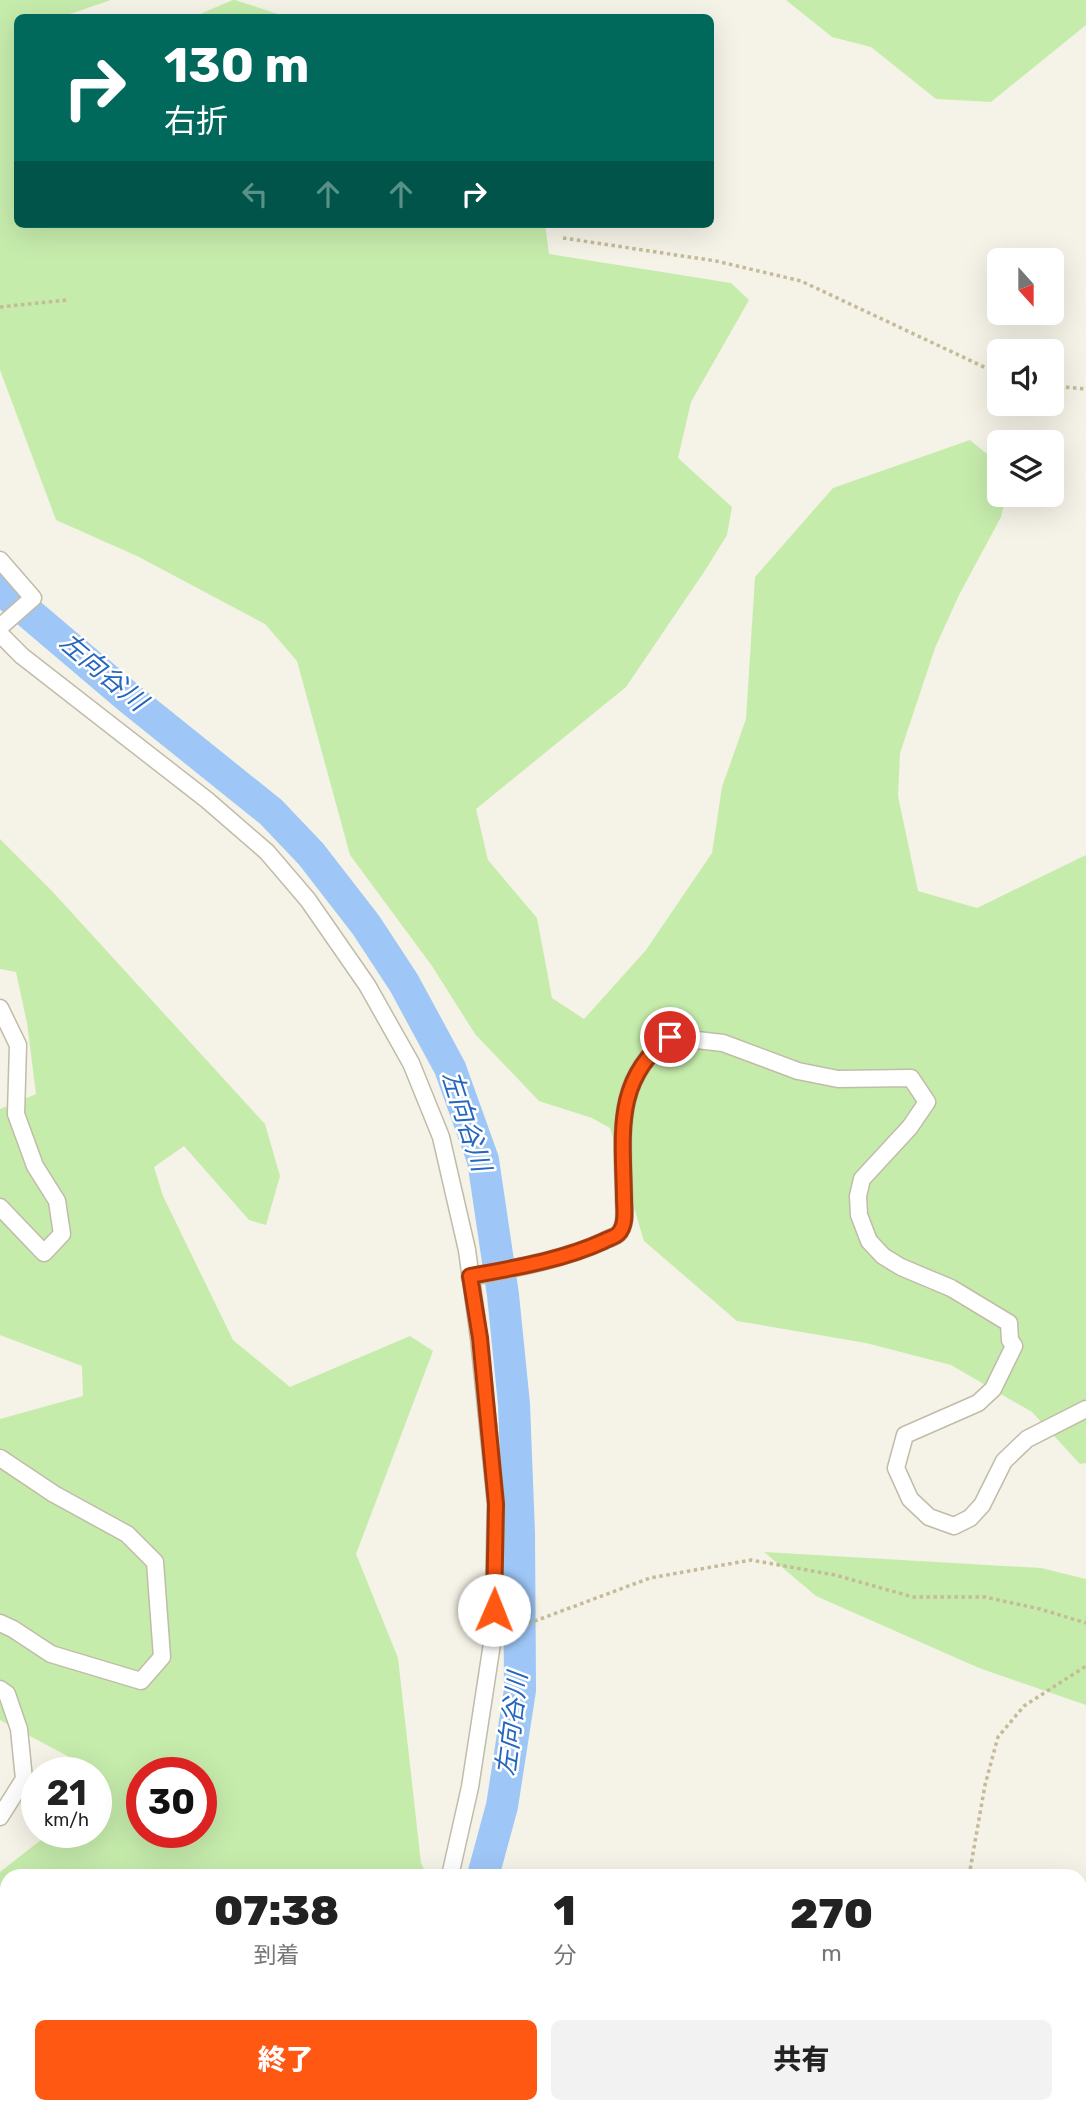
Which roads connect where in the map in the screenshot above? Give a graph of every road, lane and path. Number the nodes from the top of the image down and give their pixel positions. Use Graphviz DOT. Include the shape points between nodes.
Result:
graph roads {
  1 [pos="563,238"];
  2 [pos="66,300"];
  3 [pos="0,307"];
  4 [pos="987,368"];
  5 [pos="1064,387"];
  6 [pos="1086,390"];
  7 [pos="0,560"];
  8 [pos="0,627"];
  9 [pos="0,634"];
  10 [pos="0,1008"];
  11 [pos="0,1207"];
  12 [pos="470,1276"];
  13 [pos="1086,1409"];
  14 [pos="0,1458"];
  15 [pos="0,1623"];
  16 [pos="1086,1623"];
  17 [pos="493,1636"];
  18 [pos="1086,1665"];
  19 [pos="0,1689"];
  20 [pos="0,1817"];
  21 [pos="452,1869"];
  22 [pos="970,1869"];
  1 -- 4 [label="path" via="716,261 801,281"];
  2 -- 3 [label="path"];
  5 -- 6 [label="path"];
  7 -- 8 [label="street" via="33,598"];
  9 -- 12 [label="street" via="207,800 267,852 308,900 367,985 411,1063 441,1137"];
  10 -- 11 [label="street" via="18,1045 16,1114 35,1166 57,1201 62,1234 44,1253"];
  12 -- 13 [label="street" via="581,1252 618,1234 625,1219 626,1100 635,1075 655,1048 670,1037 723,1043 798,1071 838,1079 911,1078 927,1102 862,1179 859,1215 869,1241 883,1256 951,1288 1009,1323 1014,1346 993,1389 978,1403 905,1435 896,1468 910,1499 929,1517 954,1526 970,1518 982,1505 1004,1461 1027,1439"];
  12 -- 17 [label="street" via="496,1504"];
  14 -- 15 [label="street" via="127,1534 155,1562 162,1657 141,1681 51,1654"];
  16 -- 17 [label="path" via="985,1597 913,1597 835,1575 751,1560 650,1578"];
  17 -- 21 [label="street" via="470,1787"];
  18 -- 22 [label="path" via="1024,1706 998,1737"];
  19 -- 20 [label="street" via="7,1694 19,1729 24,1779"];
}
